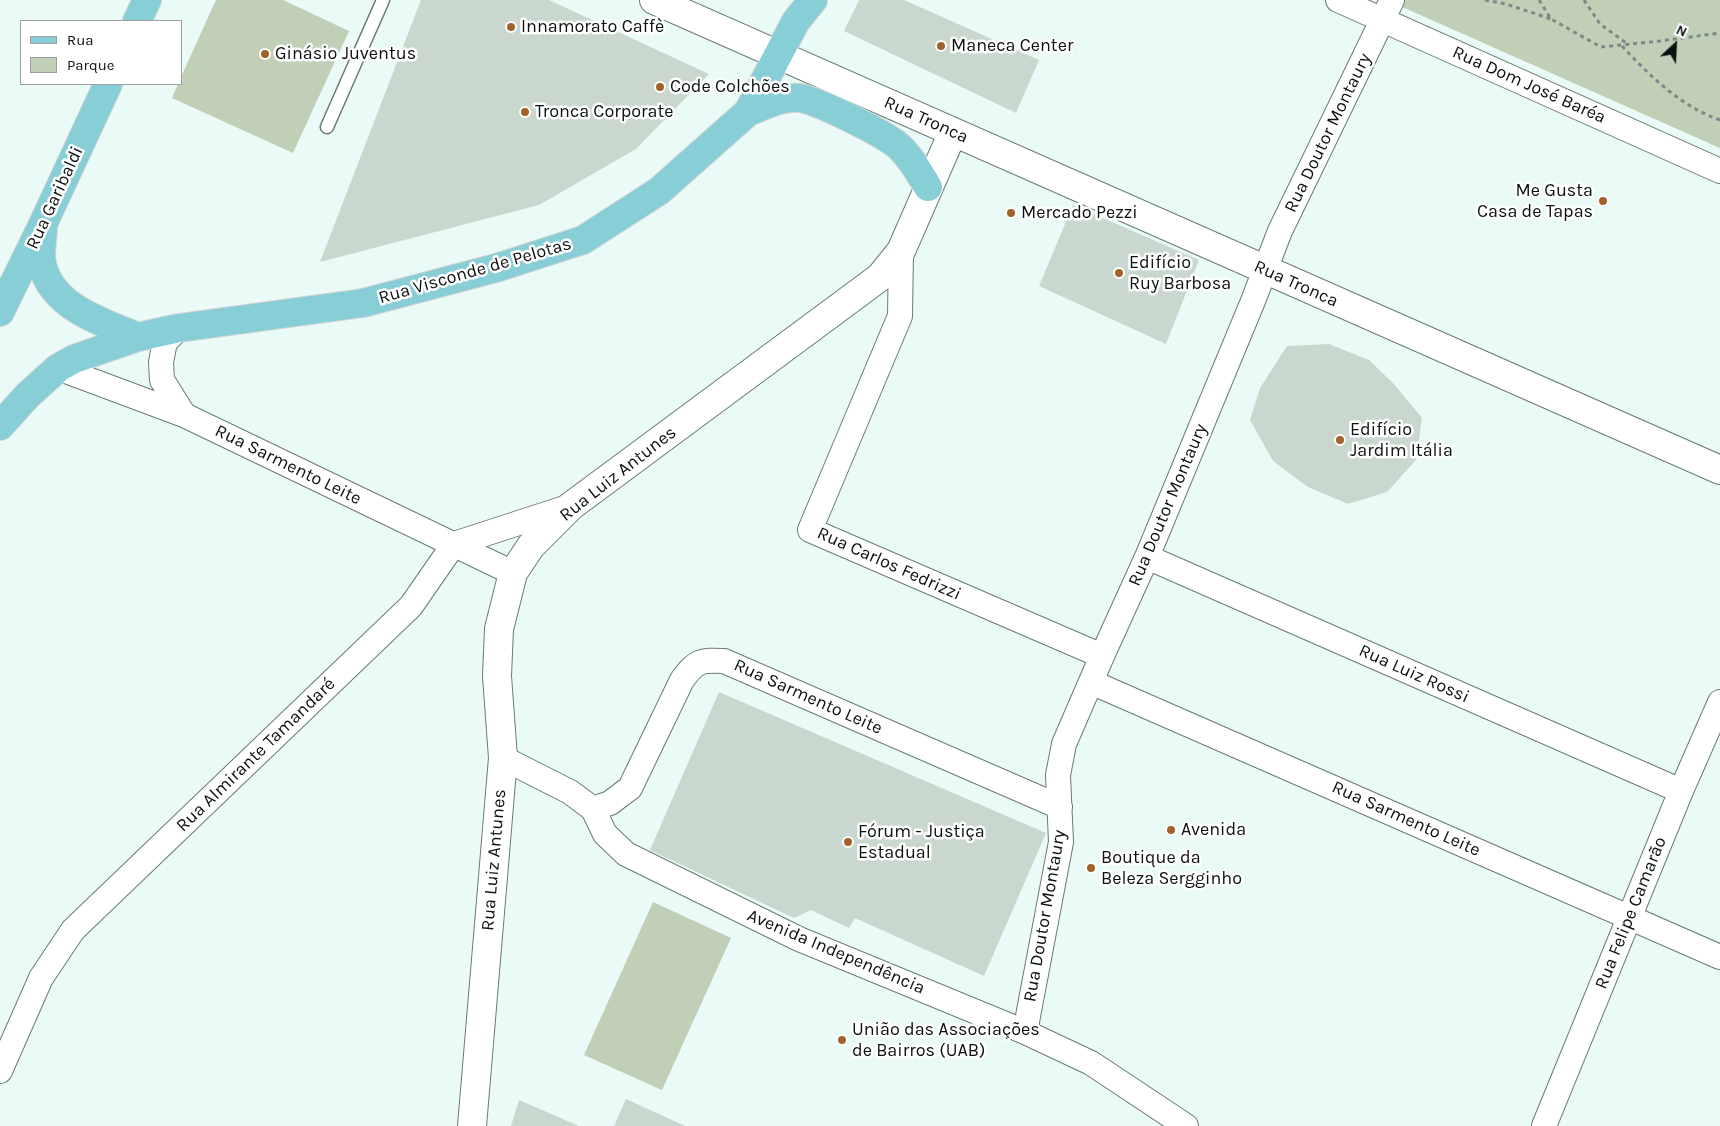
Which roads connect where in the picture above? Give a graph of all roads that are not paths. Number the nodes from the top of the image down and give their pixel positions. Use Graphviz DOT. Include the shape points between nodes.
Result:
graph roads {
  1 [pos="147,0"];
  2 [pos="383,0"];
  3 [pos="654,0"];
  4 [pos="813,0"];
  5 [pos="1338,0"];
  6 [pos="1388,10"];
  7 [pos="137,20"];
  8 [pos="777,55"];
  9 [pos="108,85"];
  10 [pos="748,112"];
  11 [pos="328,128"];
  12 [pos="953,132"];
  13 [pos="1720,171"];
  14 [pos="928,187"];
  15 [pos="44,224"];
  16 [pos="901,251"];
  17 [pos="1265,271"];
  18 [pos="0,312"];
  19 [pos="179,328"];
  20 [pos="138,337"];
  21 [pos="58,368"];
  22 [pos="184,415"];
  23 [pos="0,426"];
  24 [pos="1720,470"];
  25 [pos="571,506"];
  26 [pos="454,544"];
  27 [pos="1148,557"];
  28 [pos="513,573"];
  29 [pos="1102,656"];
  30 [pos="1091,682"];
  31 [pos="1720,702"];
  32 [pos="502,758"];
  33 [pos="1681,791"];
  34 [pos="1060,807"];
  35 [pos="594,809"];
  36 [pos="1630,917"];
  37 [pos="1720,957"];
  38 [pos="1025,1032"];
  39 [pos="0,1071"];
  40 [pos="472,1126"];
  41 [pos="1186,1126"];
  42 [pos="1544,1126"];
  1 -- 7 [label="main road"];
  2 -- 11 [label="lane"];
  3 -- 8 [label="street, Rua Tronca"];
  4 -- 8 [label="main road, Rua Visconde de Pelotas"];
  5 -- 6 [label="street, Rua Dom José Baréa"];
  6 -- 13 [label="street, Rua Dom José Baréa"];
  6 -- 17 [label="street, Rua Doutor Montaury" via="1280,231"];
  8 -- 10 [label="main road, Rua Visconde de Pelotas"];
  8 -- 12 [label="street, Rua Tronca"];
  9 -- 15 [label="main road, Rua Garibaldi"];
  10 -- 14 [label="main road" via="779,100 799,98 814,102 896,145 911,160"];
  10 -- 19 [label="main road, Rua Visconde de Pelotas" via="659,191 583,240 496,268 363,304"];
  12 -- 14 [label="street, Rua Luiz Antunes"];
  12 -- 17 [label="street, Rua Tronca"];
  14 -- 16 [label="street, Rua Luiz Antunes"];
  15 -- 18 [label="main road, Rua Garibaldi"];
  15 -- 20 [label="main road" via="41,257 54,290 84,313"];
  16 -- 25 [label="street, Rua Luiz Antunes" via="866,289"];
  16 -- 29 [label="street, Rua Carlos Fedrizzi" via="900,316 810,530"];
  17 -- 24 [label="street, Rua Tronca"];
  17 -- 27 [label="street, Rua Doutor Montaury"];
  19 -- 20 [label="main road, Rua Visconde de Pelotas"];
  19 -- 22 [label="street" via="165,342 162,380"];
  20 -- 21 [label="main road, Rua Visconde de Pelotas" via="74,359"];
  21 -- 22 [label="street, Rua Sarmento Leite"];
  21 -- 23 [label="main road, Rua Visconde de Pelotas"];
  22 -- 26 [label="street, Rua Sarmento Leite"];
  25 -- 26 [label="street"];
  25 -- 28 [label="street, Rua Luiz Antunes" via="531,546"];
  26 -- 28 [label="street, Rua Sarmento Leite"];
  26 -- 39 [label="street, Rua Almirante Tamandaré" via="411,606 73,930 41,978"];
  27 -- 29 [label="street, Rua Doutor Montaury"];
  27 -- 33 [label="street, Rua Luiz Rossi"];
  28 -- 32 [label="street, Rua Luiz Antunes" via="499,629 496,676"];
  29 -- 30 [label="street, Rua Doutor Montaury"];
  30 -- 34 [label="street, Rua Doutor Montaury" via="1064,744 1058,775"];
  30 -- 36 [label="street, Rua Sarmento Leite"];
  31 -- 33 [label="street, Rua Felipe Camarão"];
  32 -- 35 [label="street" via="570,792"];
  32 -- 40 [label="street, Rua Luiz Antunes"];
  33 -- 36 [label="street, Rua Felipe Camarão"];
  34 -- 35 [label="street, Rua Sarmento Leite" via="724,661 706,660 694,665 682,680 630,788 610,804"];
  34 -- 38 [label="street, Rua Doutor Montaury" via="1061,842"];
  35 -- 38 [label="street, Avenida Independência" via="605,834 626,854 799,940"];
  36 -- 37 [label="street, Rua Sarmento Leite"];
  36 -- 42 [label="street, Rua Felipe Camarão"];
  38 -- 41 [label="street, Avenida Independência" via="1091,1063"];
}
